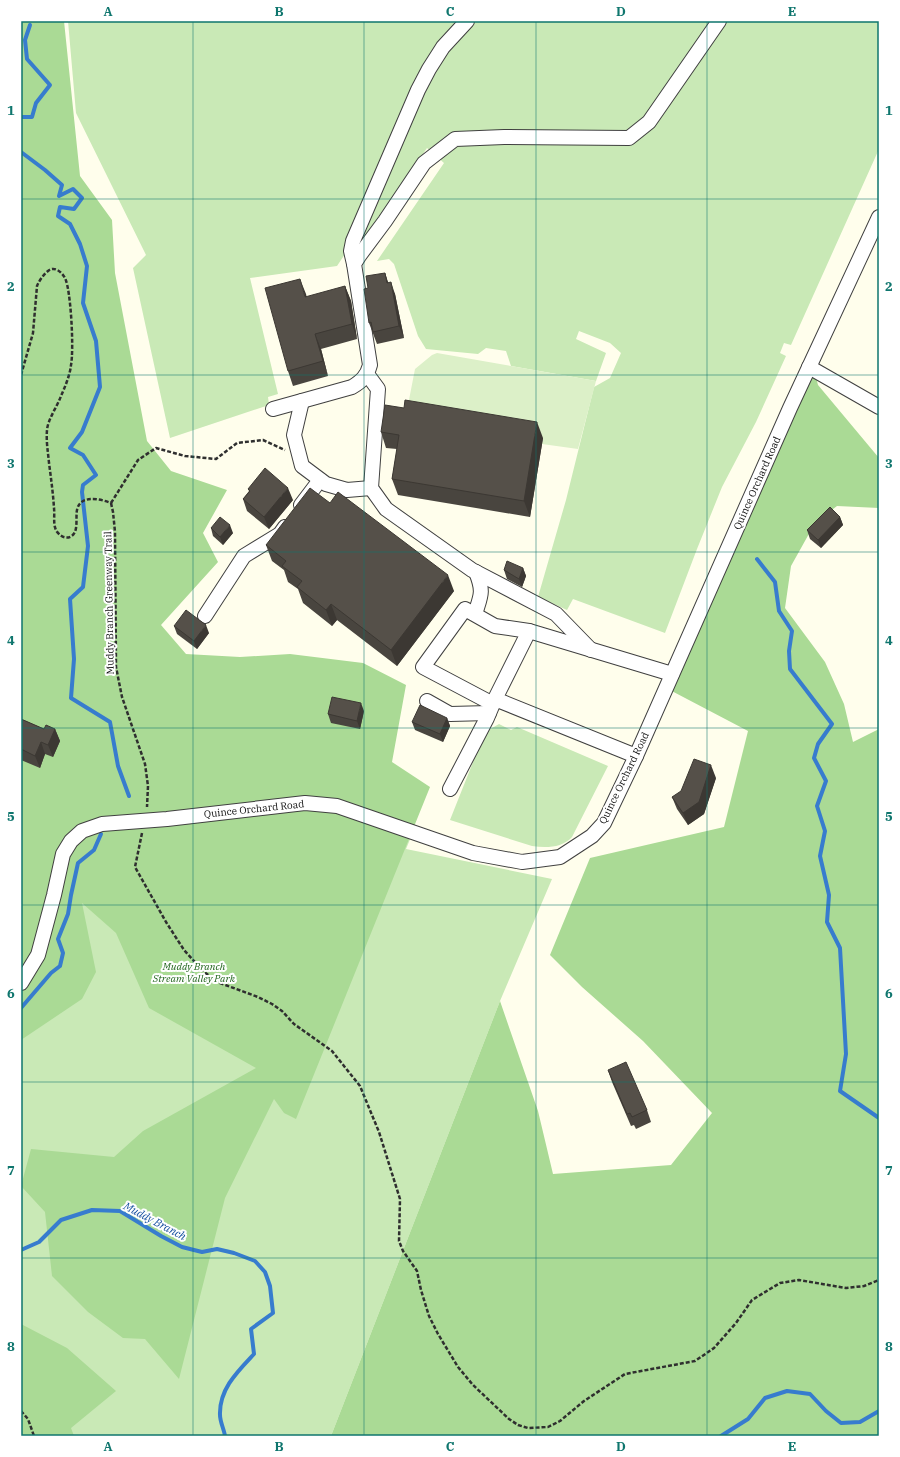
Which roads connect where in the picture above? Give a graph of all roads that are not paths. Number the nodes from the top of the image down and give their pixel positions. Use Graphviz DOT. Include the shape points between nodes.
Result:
graph roads {
  1 [pos="467,21"];
  2 [pos="719,21"];
  3 [pos="879,217"];
  4 [pos="354,264"];
  5 [pos="809,367"];
  6 [pos="367,374"];
  7 [pos="302,401"];
  8 [pos="879,407"];
  9 [pos="273,409"];
  10 [pos="320,480"];
  11 [pos="371,488"];
  12 [pos="476,572"];
  13 [pos="475,614"];
  14 [pos="205,616"];
  15 [pos="529,631"];
  16 [pos="591,650"];
  17 [pos="672,674"];
  18 [pos="427,701"];
  19 [pos="493,706"];
  20 [pos="636,756"];
  21 [pos="450,789"];
  22 [pos="21,983"];
  1 -- 4 [label="street" via="443,48 418,90 353,241 351,251"];
  2 -- 4 [label="street" via="650,122 629,138 455,139 424,163"];
  3 -- 5 [label="street, Quince Orchard Road"];
  4 -- 6 [label="street" via="370,365"];
  5 -- 8 [label="street"];
  5 -- 17 [label="street, Quince Orchard Road"];
  6 -- 7 [label="street" via="361,382 352,387"];
  6 -- 11 [label="street" via="378,389"];
  7 -- 9 [label="street"];
  7 -- 10 [label="street" via="294,435 302,466"];
  10 -- 11 [label="street" via="347,490"];
  10 -- 14 [label="street" via="280,534 244,556"];
  11 -- 12 [label="street" via="386,508"];
  12 -- 13 [label="street" via="482,586"];
  12 -- 16 [label="street" via="556,614"];
  13 -- 15 [label="street" via="495,626"];
  13 -- 19 [label="street" via="465,609 423,667"];
  15 -- 16 [label="street"];
  15 -- 19 [label="street"];
  16 -- 17 [label="street"];
  17 -- 20 [label="street, Quince Orchard Road"];
  18 -- 19 [label="street" via="450,714"];
  19 -- 20 [label="street"];
  19 -- 21 [label="street"];
  20 -- 22 [label="street, Quince Orchard Road" via="604,823 592,836 560,857 522,862 473,853 337,806 306,803 102,824 82,831 71,840 63,854 38,955"];
}
